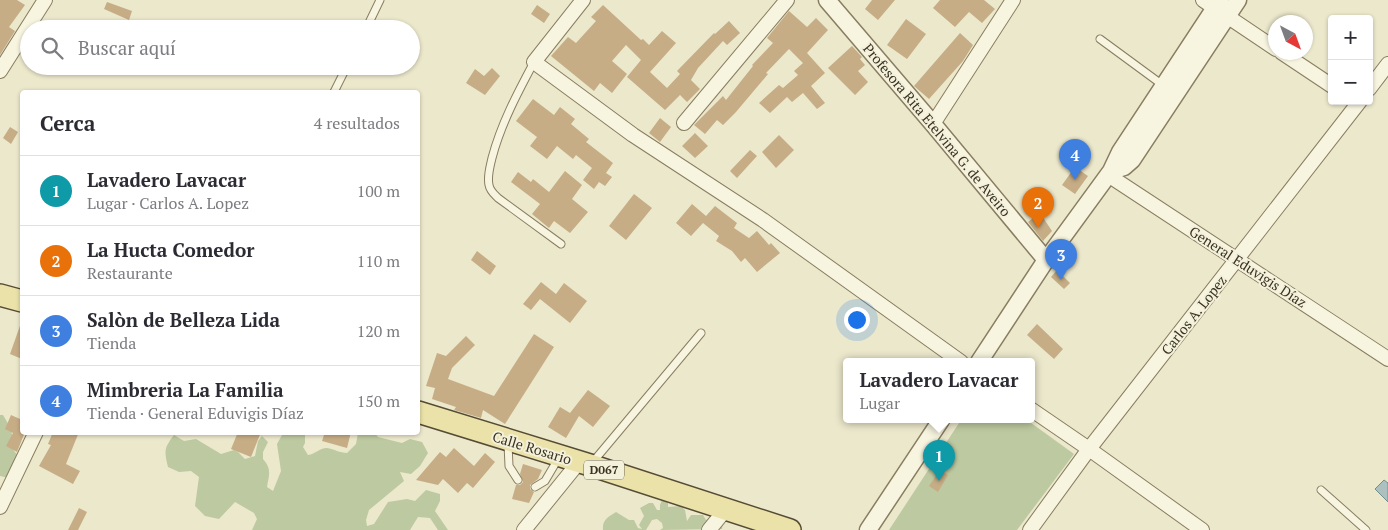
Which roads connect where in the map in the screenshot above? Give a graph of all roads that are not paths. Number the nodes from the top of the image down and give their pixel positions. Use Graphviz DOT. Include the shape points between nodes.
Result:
graph roads {
  1 [pos="45,0"];
  2 [pos="380,0"];
  3 [pos="583,0"];
  4 [pos="787,0"];
  5 [pos="827,0"];
  6 [pos="1013,0"];
  7 [pos="1238,0"];
  8 [pos="1216,6"];
  9 [pos="32,20"];
  10 [pos="370,20"];
  11 [pos="1100,38"];
  12 [pos="20,39"];
  13 [pos="1268,43"];
  14 [pos="1293,60"];
  15 [pos="534,62"];
  16 [pos="1388,64"];
  17 [pos="0,71"];
  18 [pos="342,75"];
  19 [pos="1328,83"];
  20 [pos="1373,84"];
  21 [pos="1164,86"];
  22 [pos="335,90"];
  23 [pos="1355,105"];
  24 [pos="684,123"];
  25 [pos="933,124"];
  26 [pos="1110,173"];
  27 [pos="561,244"];
  28 [pos="1046,260"];
  29 [pos="1237,260"];
  30 [pos="0,295"];
  31 [pos="20,300"];
  32 [pos="701,333"];
  33 [pos="955,358"];
  34 [pos="983,358"];
  35 [pos="1388,359"];
  36 [pos="1035,412"];
  37 [pos="420,413"];
  38 [pos="939,423"];
  39 [pos="35,435"];
  40 [pos="508,440"];
  41 [pos="1089,449"];
  42 [pos="576,461"];
  43 [pos="518,480"];
  44 [pos="535,487"];
  45 [pos="1321,490"];
  46 [pos="0,507"];
  47 [pos="726,509"];
  48 [pos="524,530"];
  49 [pos="709,530"];
  50 [pos="790,530"];
  51 [pos="868,530"];
  52 [pos="1030,530"];
  53 [pos="1202,530"];
  54 [pos="1366,530"];
  1 -- 9 [label="street"];
  2 -- 10 [label="lane"];
  3 -- 15 [label="street"];
  4 -- 24 [label="street"];
  5 -- 25 [label="street, Profesora Rita Etelvina G. de Aveiro"];
  6 -- 25 [label="street"];
  7 -- 8 [label="street"];
  8 -- 13 [label="street"];
  8 -- 21 [label="street"];
  8 -- 26 [label="street" via="1132,160"];
  11 -- 21 [label="lane"];
  12 -- 17 [label="street"];
  14 -- 19 [label="street"];
  15 -- 27 [label="lane" via="511,103 497,138 488,172 489,185 498,198"];
  15 -- 33 [label="street" via="626,130 763,220"];
  16 -- 20 [label="street"];
  18 -- 22 [label="lane"];
  21 -- 26 [label="street" via="1120,152"];
  23 -- 29 [label="street, Carlos A. Lopez"];
  25 -- 28 [label="street, Profesora Rita Etelvina G. de Aveiro"];
  26 -- 28 [label="street"];
  26 -- 29 [label="street, General Eduvigis Díaz"];
  28 -- 34 [label="street"];
  29 -- 35 [label="street, General Eduvigis Díaz"];
  29 -- 41 [label="street, Carlos A. Lopez"];
  30 -- 31 [label="main road"];
  32 -- 42 [label="lane"];
  36 -- 41 [label="street"];
  37 -- 40 [label="main road, Calle Rosario / D067"];
  38 -- 51 [label="street"];
  39 -- 46 [label="street"];
  40 -- 42 [label="main road, Calle Rosario / D067"];
  40 -- 43 [label="lane" via="509,466"];
  41 -- 52 [label="street, Carlos A. Lopez"];
  41 -- 53 [label="street"];
  42 -- 44 [label="lane"];
  42 -- 47 [label="main road, Calle Rosario / D067"];
  42 -- 48 [label="street"];
  45 -- 54 [label="lane"];
  47 -- 49 [label="street"];
  47 -- 50 [label="main road, Calle Rosario / D067"];
}
